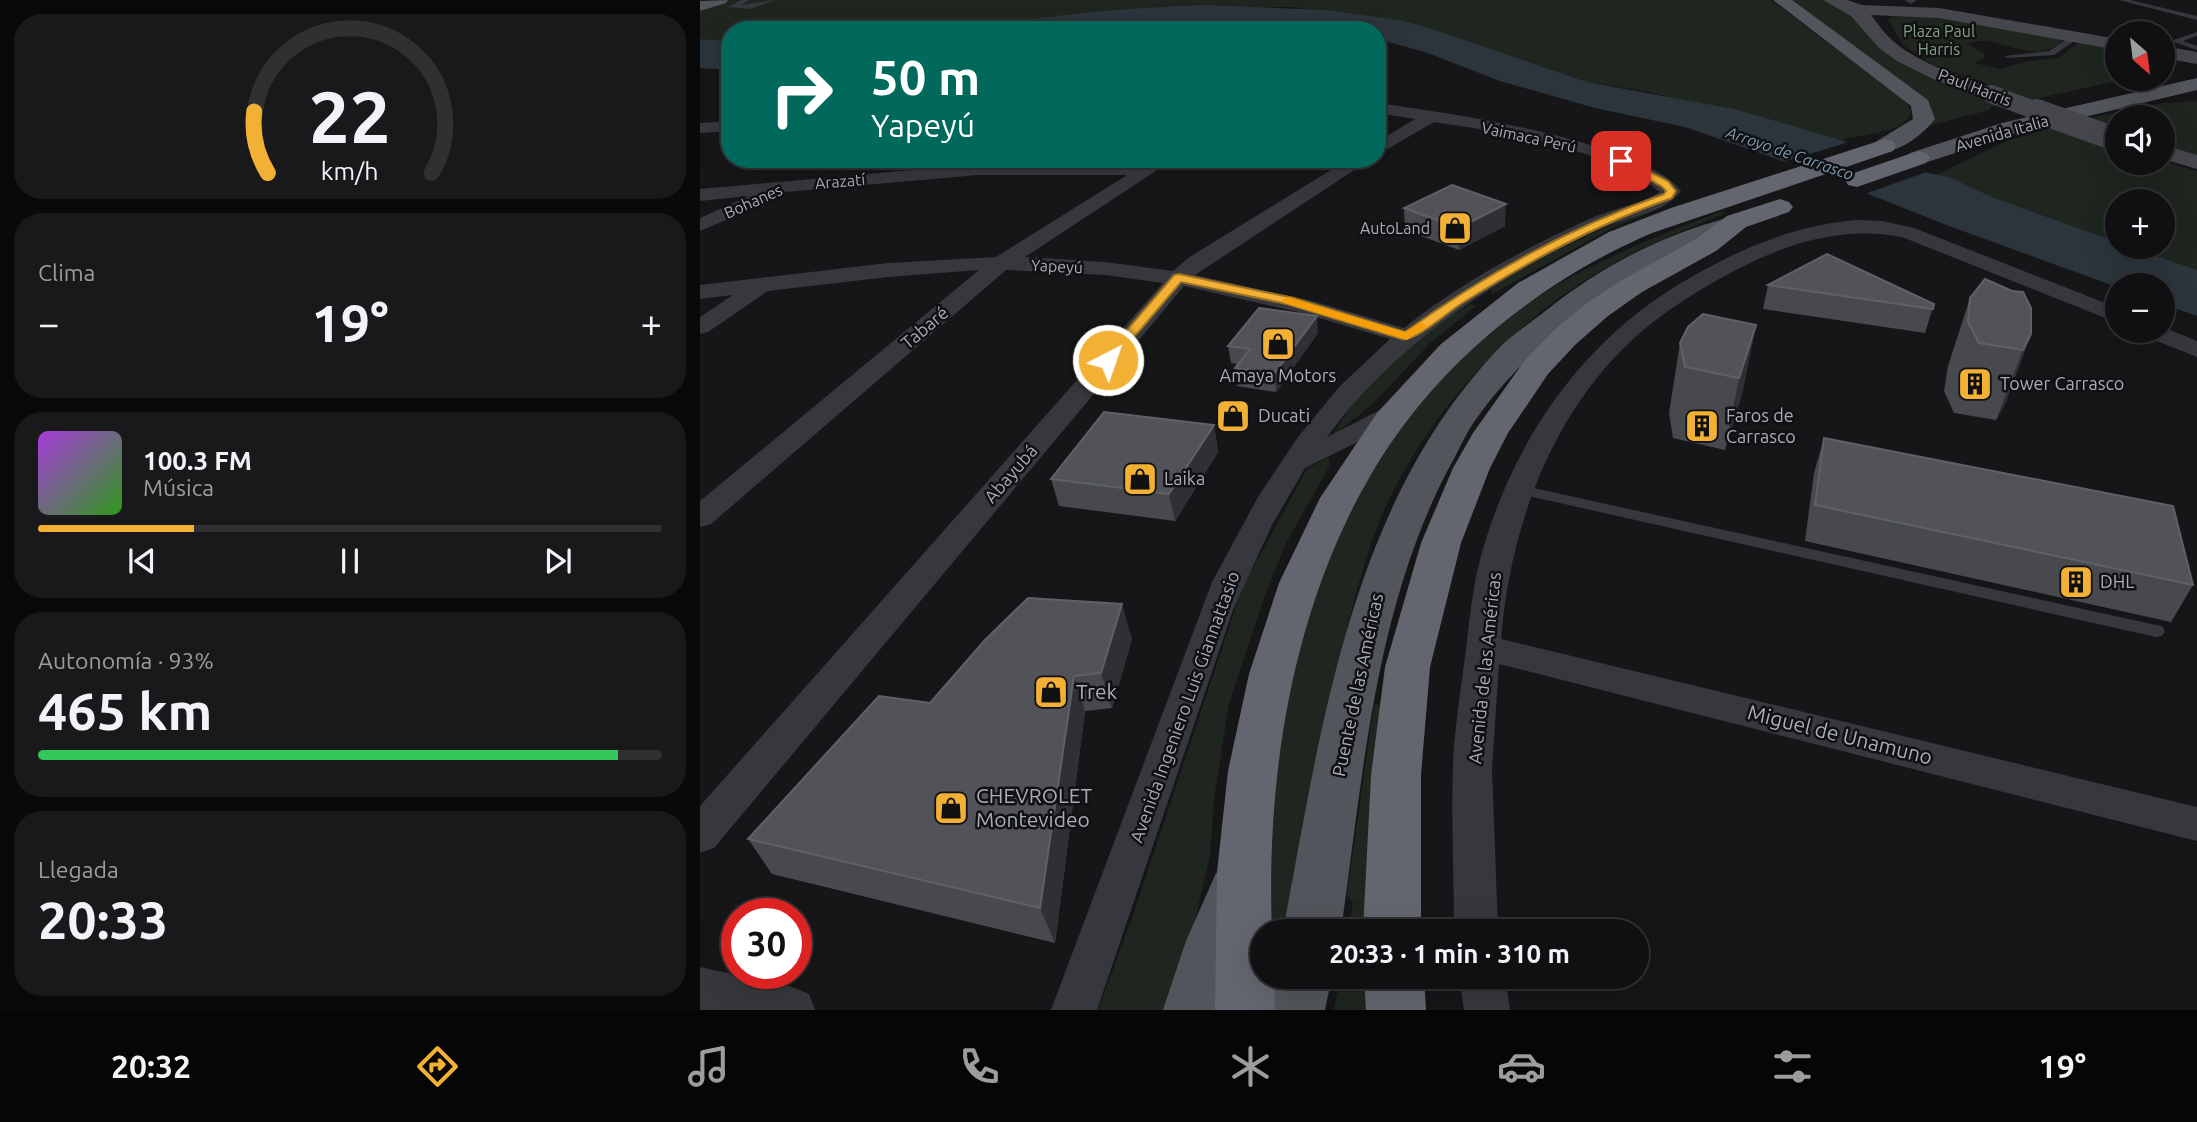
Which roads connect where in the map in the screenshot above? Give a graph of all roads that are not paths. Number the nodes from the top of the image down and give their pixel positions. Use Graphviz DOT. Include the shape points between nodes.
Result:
graph roads {
  1 [pos="720,0"];
  2 [pos="746,0"];
  3 [pos="773,0"];
  4 [pos="1782,0"];
  5 [pos="2122,0"];
  6 [pos="1836,2"];
  7 [pos="1905,4"];
  8 [pos="700,6"];
  9 [pos="2197,19"];
  10 [pos="2197,34"];
  11 [pos="2076,37"];
  12 [pos="2105,43"];
  13 [pos="2008,55"];
  14 [pos="2195,58"];
  15 [pos="2175,65"];
  16 [pos="2105,84"];
  17 [pos="2197,84"];
  18 [pos="1994,93"];
  19 [pos="2197,98"];
  20 [pos="2117,102"];
  21 [pos="1386,109"];
  22 [pos="1431,116"];
  23 [pos="721,127"];
  24 [pos="700,128"];
  25 [pos="2105,133"];
  26 [pos="1386,144"];
  27 [pos="1885,146"];
  28 [pos="1918,158"];
  29 [pos="2175,158"];
  30 [pos="2197,164"];
  31 [pos="826,168"];
  32 [pos="1034,168"];
  33 [pos="1151,168"];
  34 [pos="1348,168"];
  35 [pos="788,186"];
  36 [pos="1835,187"];
  37 [pos="1671,191"];
  38 [pos="700,195"];
  39 [pos="1799,200"];
  40 [pos="700,225"];
  41 [pos="1731,225"];
  42 [pos="1001,263"];
  43 [pos="1179,278"];
  44 [pos="763,286"];
  45 [pos="700,292"];
  46 [pos="2105,311"];
  47 [pos="1497,317"];
  48 [pos="700,327"];
  49 [pos="1407,336"];
  50 [pos="2175,341"];
  51 [pos="2197,350"];
  52 [pos="1393,414"];
  53 [pos="1295,463"];
  54 [pos="1520,491"];
  55 [pos="700,517"];
  56 [pos="2156,631"];
  57 [pos="1483,647"];
  58 [pos="2197,824"];
  59 [pos="700,835"];
  60 [pos="1244,873"];
  61 [pos="1314,919"];
  62 [pos="1392,919"];
  63 [pos="1476,919"];
  64 [pos="700,989"];
  65 [pos="1300,989"];
  66 [pos="1395,989"];
  67 [pos="1484,989"];
  68 [pos="792,1010"];
  69 [pos="1074,1010"];
  70 [pos="1193,1010"];
  71 [pos="1245,1010"];
  72 [pos="1295,1010"];
  73 [pos="1396,1010"];
  74 [pos="1487,1010"];
  1 -- 8 [label="main road"];
  2 -- 3 [label="lane" via="732,7"];
  4 -- 27 [label="main road" via="1921,104 1921,123"];
  5 -- 9 [label="lane"];
  6 -- 7 [label="main road"];
  6 -- 18 [label="main road, Paul Harris" via="1866,17 1881,41 1924,68"];
  7 -- 11 [label="main road"];
  7 -- 18 [label="main road, Paul Harris" via="1881,22 1901,50"];
  10 -- 14 [label="lane" via="2175,41"];
  11 -- 12 [label="main road"];
  11 -- 13 [label="lane" via="2051,53"];
  14 -- 15 [label="main road, Avenida Italia"];
  16 -- 27 [label="main road, Avenida Italia"];
  17 -- 20 [label="main road, Avenida Italia"];
  18 -- 25 [label="main road, Paul Harris, bridge"];
  19 -- 20 [label="main road"];
  20 -- 28 [label="main road, Avenida Italia" via="2010,128"];
  21 -- 22 [label="street, Vaimaca Perú"];
  22 -- 26 [label="street"];
  22 -- 37 [label="street, Vaimaca Perú" via="1583,148 1645,172"];
  23 -- 24 [label="street"];
  27 -- 47 [label="highway, Avenida Italia" via="1617,238 1530,289"];
  28 -- 36 [label="highway, Avenida Italia"];
  29 -- 30 [label="main road"];
  31 -- 35 [label="street, Bohanes"];
  32 -- 35 [label="street, Arazatí"];
  33 -- 42 [label="street, Tabaré"];
  34 -- 43 [label="street, Abayubá"];
  35 -- 38 [label="street, Arazatí"];
  35 -- 40 [label="street, Bohanes"];
  37 -- 47 [label="street, Avenida Ingeniero Luis Giannattasio" via="1660,200 1608,217 1564,239"];
  39 -- 41 [label="highway"];
  41 -- 47 [label="main road, Puente de las Américas" via="1693,234 1604,280 1542,324"];
  41 -- 62 [label="highway" via="1708,244 1612,298 1564,337 1502,411 1462,485 1431,571 1405,680 1393,811"];
  42 -- 43 [label="street, Yapeyú"];
  42 -- 44 [label="street, Yapeyú"];
  42 -- 55 [label="street, Tabaré"];
  43 -- 49 [label="street, Yapeyú" via="1290,301"];
  43 -- 59 [label="street, Abayubá"];
  44 -- 45 [label="street, Yapeyú"];
  44 -- 48 [label="street"];
  46 -- 54 [label="street, Avenida de las Américas" via="1907,232 1849,225 1807,232 1683,290 1621,336 1591,369 1542,442"];
  47 -- 49 [label="street, Avenida Ingeniero Luis Giannattasio"];
  47 -- 52 [label="highway" via="1451,352"];
  47 -- 61 [label="main road, Puente de las Américas" via="1468,405 1432,460 1399,527 1379,583 1356,678"];
  49 -- 53 [label="street, Avenida Ingeniero Luis Giannattasio" via="1331,411"];
  50 -- 51 [label="street"];
  52 -- 53 [label="street"];
  52 -- 60 [label="highway" via="1360,459 1318,537 1275,652 1252,782"];
  53 -- 69 [label="street, Avenida Ingeniero Luis Giannattasio" via="1227,584"];
  54 -- 56 [label="lane"];
  54 -- 57 [label="street, Avenida de las Américas" via="1497,557"];
  57 -- 58 [label="street, Miguel de Unamuno"];
  57 -- 63 [label="street, Avenida de las Américas" via="1473,746"];
  60 -- 70 [label="main road"];
  60 -- 71 [label="highway"];
  64 -- 68 [label="street"];
  65 -- 72 [label="main road"];
  66 -- 73 [label="highway"];
  67 -- 74 [label="street"];
}
